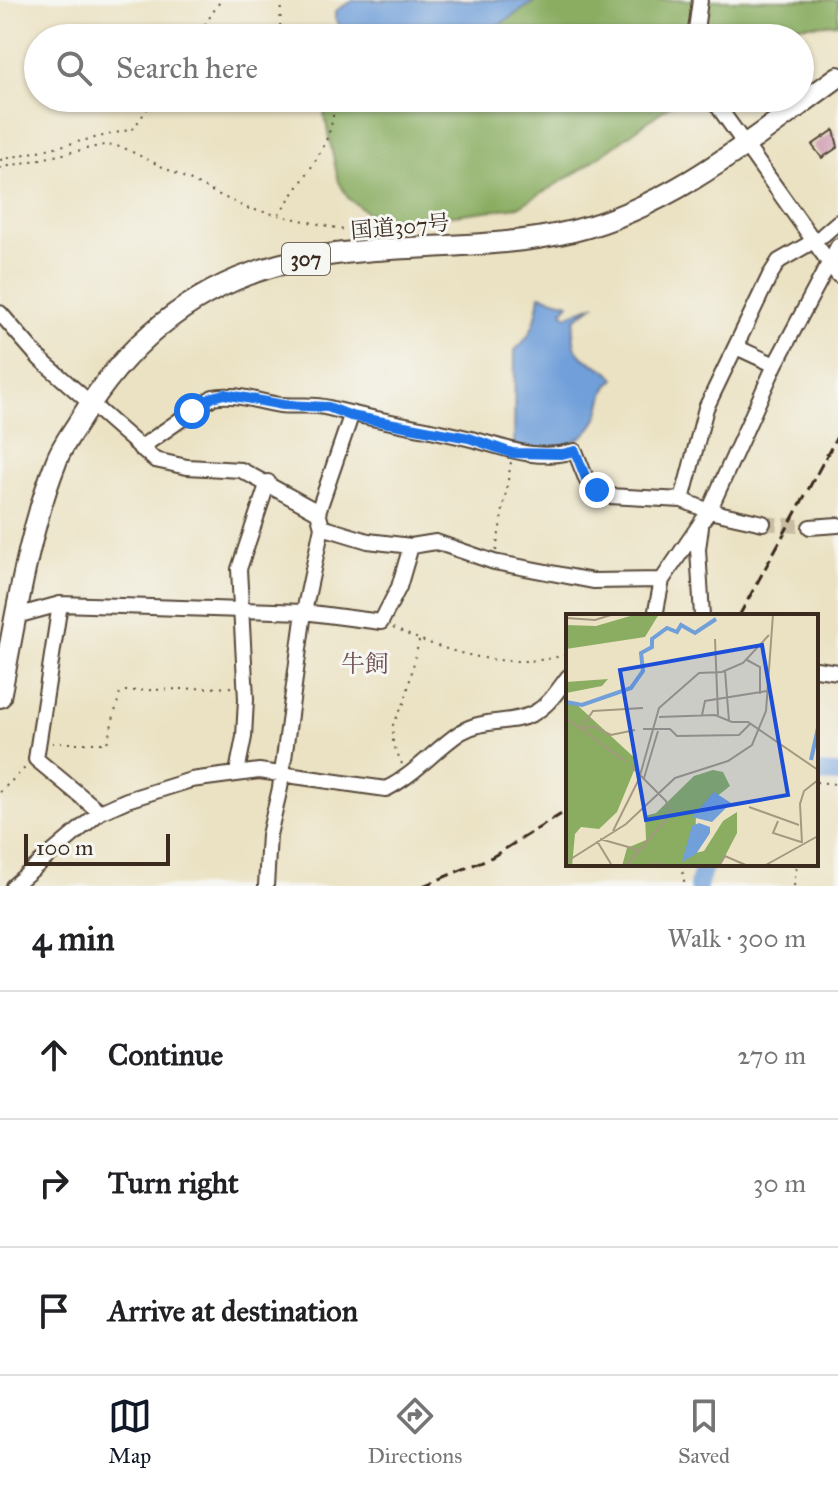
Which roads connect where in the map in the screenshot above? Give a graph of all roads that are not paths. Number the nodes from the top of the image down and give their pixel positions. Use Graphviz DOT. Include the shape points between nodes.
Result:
graph roads {
  1 [pos="700,0"];
  2 [pos="697,24"];
  3 [pos="838,77"];
  4 [pos="814,94"];
  5 [pos="723,112"];
  6 [pos="788,112"];
  7 [pos="746,141"];
  8 [pos="838,222"];
  9 [pos="823,235"];
  10 [pos="807,245"];
  11 [pos="838,246"];
  12 [pos="834,269"];
  13 [pos="0,313"];
  14 [pos="736,347"];
  15 [pos="775,365"];
  16 [pos="91,402"];
  17 [pos="351,416"];
  18 [pos="140,448"];
  19 [pos="268,482"];
  20 [pos="682,500"];
  21 [pos="706,517"];
  22 [pos="320,519"];
  23 [pos="763,523"];
  24 [pos="838,525"];
  25 [pos="810,527"];
  26 [pos="411,546"];
  27 [pos="662,580"];
  28 [pos="60,604"];
  29 [pos="242,609"];
  30 [pos="304,612"];
  31 [pos="655,614"];
  32 [pos="702,614"];
  33 [pos="16,616"];
  34 [pos="818,669"];
  35 [pos="838,672"];
  36 [pos="566,680"];
  37 [pos="0,697"];
  38 [pos="237,772"];
  39 [pos="282,773"];
  40 [pos="100,812"];
  41 [pos="13,886"];
  42 [pos="266,886"];
  1 -- 2 [label="street"];
  3 -- 4 [label="highway, 国道307号 / 307"];
  5 -- 7 [label="street"];
  6 -- 7 [label="highway, 国道307号 / 307"];
  7 -- 12 [label="street"];
  7 -- 16 [label="highway, 国道307号 / 307" via="681,187 630,213 573,231 309,258 251,273 211,290 160,325 116,365"];
  8 -- 9 [label="street"];
  10 -- 14 [label="street" via="779,261"];
  11 -- 12 [label="street"];
  12 -- 15 [label="street"];
  13 -- 16 [label="street" via="40,359"];
  14 -- 15 [label="street"];
  14 -- 20 [label="street" via="706,408"];
  15 -- 21 [label="street"];
  16 -- 18 [label="street"];
  16 -- 33 [label="highway, 国道307号 / 307" via="57,458 41,503"];
  17 -- 18 [label="street" via="328,407 224,394"];
  17 -- 20 [label="street" via="469,438 512,453 575,451 587,481 609,496"];
  17 -- 22 [label="street"];
  18 -- 19 [label="street" via="164,464 241,470"];
  19 -- 22 [label="street"];
  19 -- 29 [label="street" via="239,569"];
  20 -- 21 [label="street"];
  21 -- 23 [label="street"];
  21 -- 27 [label="street"];
  21 -- 32 [label="street" via="698,549"];
  22 -- 26 [label="street" via="368,541"];
  22 -- 30 [label="street"];
  24 -- 25 [label="street"];
  26 -- 27 [label="street" via="436,542 494,562 593,581"];
  26 -- 30 [label="street" via="381,622"];
  27 -- 31 [label="street"];
  28 -- 29 [label="street"];
  28 -- 33 [label="street"];
  28 -- 40 [label="street" via="36,759"];
  29 -- 30 [label="street"];
  29 -- 38 [label="street" via="244,737"];
  30 -- 39 [label="street"];
  33 -- 37 [label="highway, 国道307号 / 307"];
  34 -- 35 [label="street"];
  36 -- 39 [label="street" via="532,715 481,723 461,732 386,789"];
  38 -- 39 [label="street"];
  38 -- 40 [label="street" via="191,780"];
  39 -- 42 [label="street" via="269,835"];
  40 -- 41 [label="street"];
}
